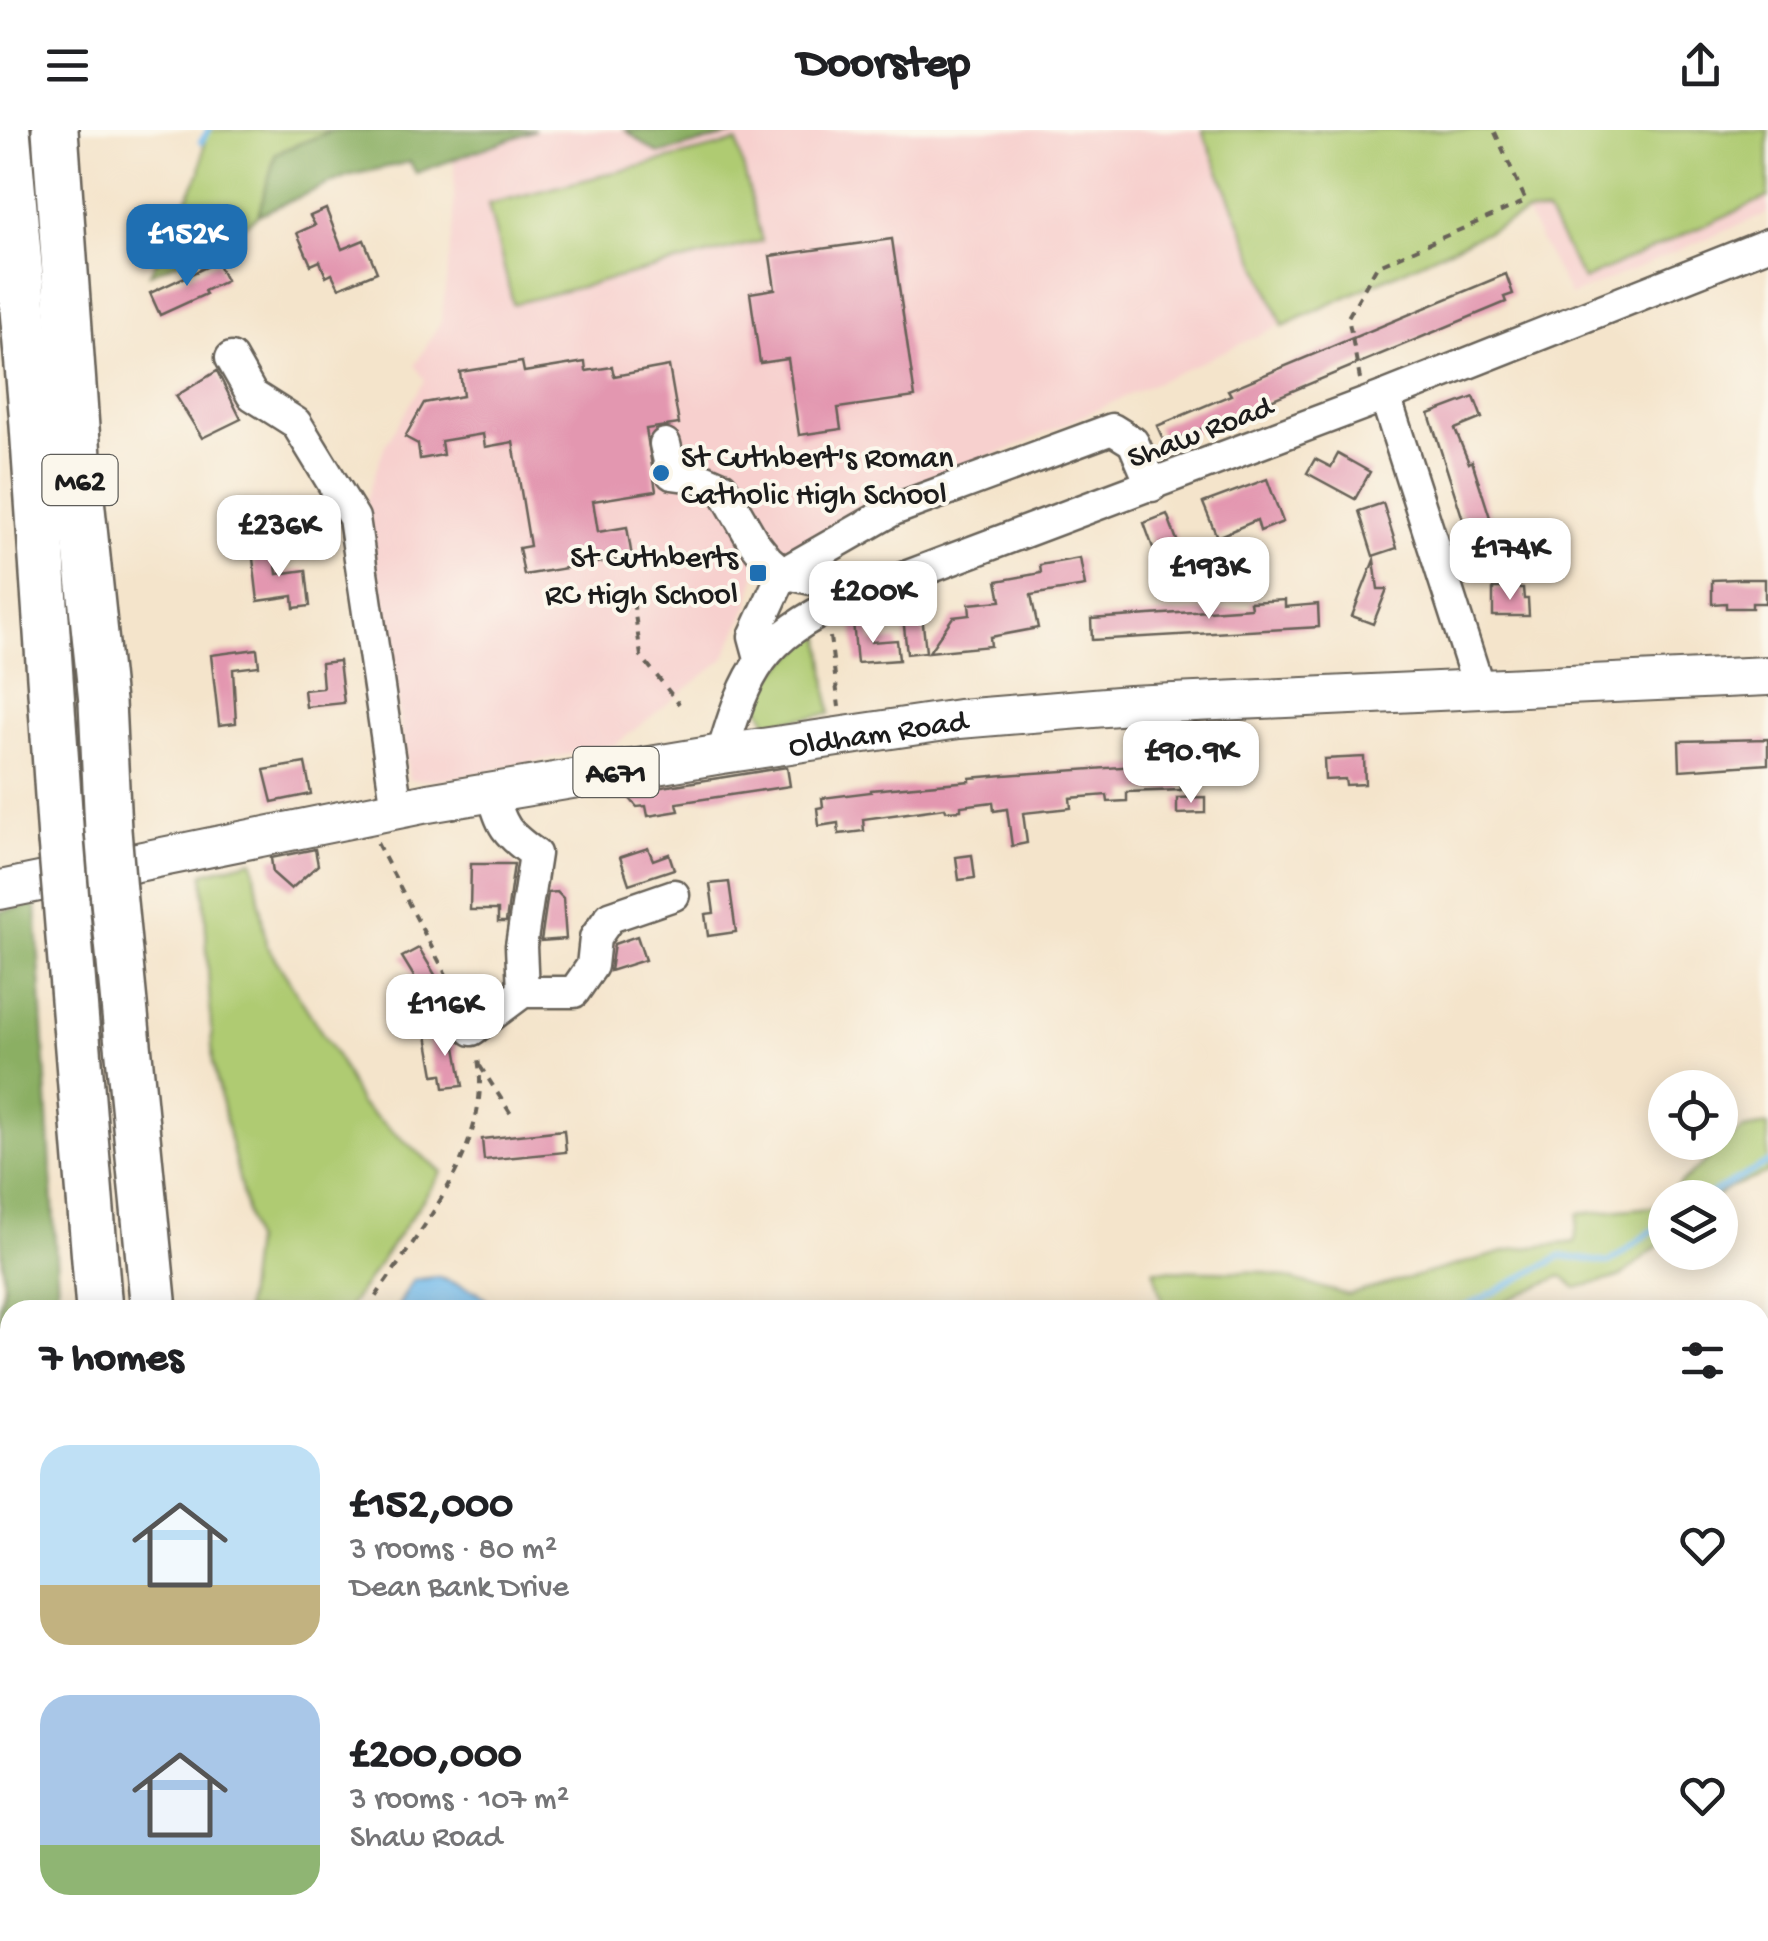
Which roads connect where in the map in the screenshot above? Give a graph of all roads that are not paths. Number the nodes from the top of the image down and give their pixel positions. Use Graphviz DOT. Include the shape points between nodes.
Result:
graph roads {
  1 [pos="7,130"];
  2 [pos="55,130"];
  3 [pos="1768,244"];
  4 [pos="231,358"];
  5 [pos="1376,400"];
  6 [pos="665,444"];
  7 [pos="1152,486"];
  8 [pos="783,573"];
  9 [pos="836,604"];
  10 [pos="760,658"];
  11 [pos="1768,676"];
  12 [pos="1479,688"];
  13 [pos="722,754"];
  14 [pos="494,792"];
  15 [pos="380,813"];
  16 [pos="0,890"];
  17 [pos="674,895"];
  18 [pos="524,992"];
  19 [pos="472,1030"];
  20 [pos="98,1300"];
  21 [pos="153,1300"];
  1 -- 20 [label="highway, M62, bridge"];
  2 -- 21 [label="highway, M62, bridge" via="113,891"];
  3 -- 5 [label="street, Shaw Road"];
  4 -- 15 [label="street" via="252,395 296,423 354,518"];
  5 -- 7 [label="street, Shaw Road"];
  5 -- 12 [label="street"];
  6 -- 8 [label="street" via="672,474 722,486 753,541"];
  7 -- 8 [label="street" via="1133,442 1112,429 893,510"];
  7 -- 9 [label="street, Shaw Road"];
  8 -- 9 [label="street" via="820,581"];
  8 -- 10 [label="street" via="754,636"];
  9 -- 10 [label="street, Shaw Road" via="778,638"];
  10 -- 13 [label="street, Shaw Road" via="737,702"];
  11 -- 12 [label="main road, Oldham Road / A671"];
  12 -- 13 [label="main road, Oldham Road / A671" via="958,719"];
  13 -- 14 [label="main road, Oldham Road / A671"];
  14 -- 15 [label="main road, Oldham Road / A671"];
  14 -- 18 [label="street" via="500,822 534,854 521,946"];
  15 -- 16 [label="main road, Oldham Road / A671"];
  17 -- 18 [label="street" via="610,917 574,992"];
  18 -- 19 [label="street"];
}
